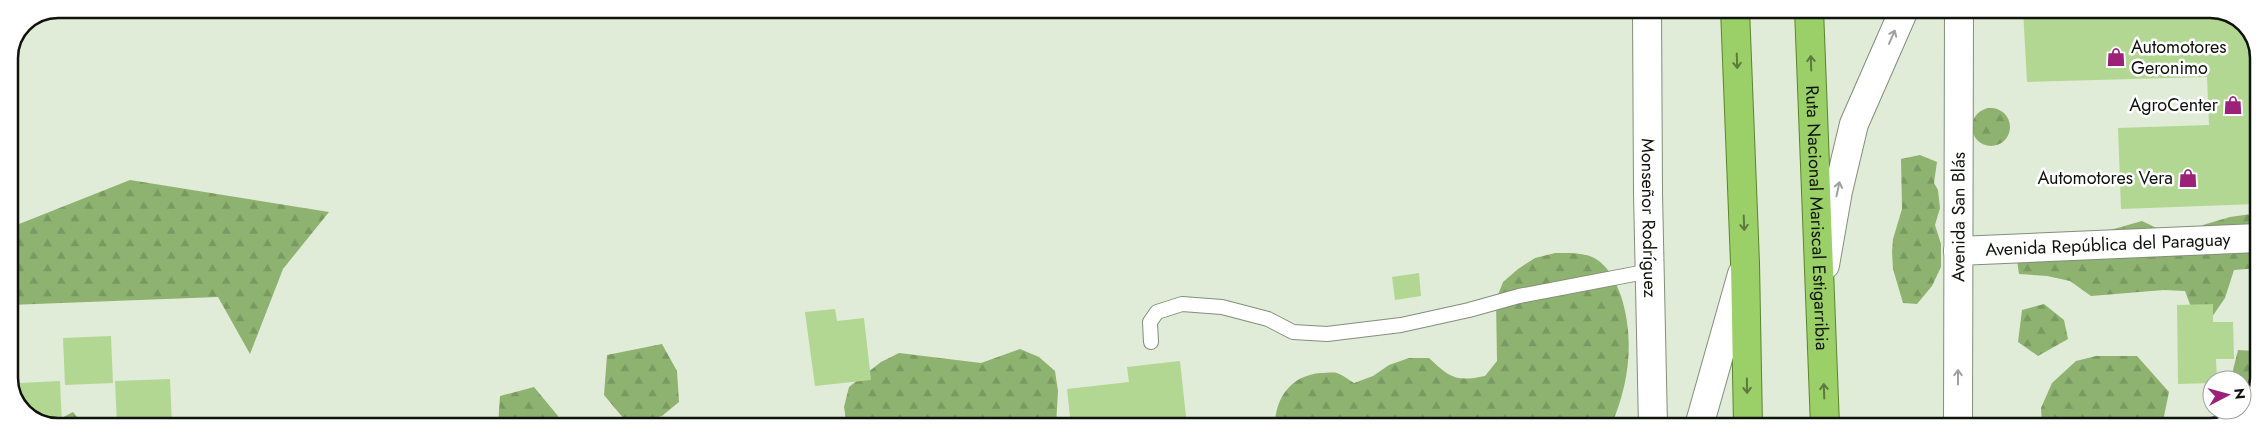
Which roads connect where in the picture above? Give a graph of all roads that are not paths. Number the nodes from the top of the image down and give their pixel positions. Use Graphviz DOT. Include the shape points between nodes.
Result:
graph roads {
  1 [pos="1647,18"];
  2 [pos="1735,18"];
  3 [pos="1809,18"];
  4 [pos="1900,18"];
  5 [pos="1959,18"];
  6 [pos="2250,238"];
  7 [pos="1958,251"];
  8 [pos="1745,263"];
  9 [pos="1650,271"];
  10 [pos="1820,289"];
  11 [pos="1151,342"];
  12 [pos="1653,418"];
  13 [pos="1701,418"];
  14 [pos="1748,418"];
  15 [pos="1824,418"];
  16 [pos="1958,418"];
  1 -- 9 [label="street, Monseñor Rodríguez"];
  2 -- 8 [label="highway, one-way"];
  10 -- 3 [label="highway, Ruta Nacional Mariscal Estigarribia, one-way"];
  10 -- 4 [label="street, one-way" via="1854,124"];
  5 -- 7 [label="street, Avenida San Blás"];
  6 -- 7 [label="street, Avenida República del Paraguay"];
  16 -- 7 [label="street, Avenida San Blás, one-way"];
  8 -- 13 [label="street"];
  8 -- 14 [label="highway, one-way"];
  9 -- 11 [label="lane" via="1519,296 1401,325 1328,334 1293,332 1268,319 1222,307 1182,304 1157,312 1150,322"];
  9 -- 12 [label="street, Monseñor Rodríguez"];
  15 -- 10 [label="highway, Ruta Nacional Mariscal Estigarribia, one-way"];
}
